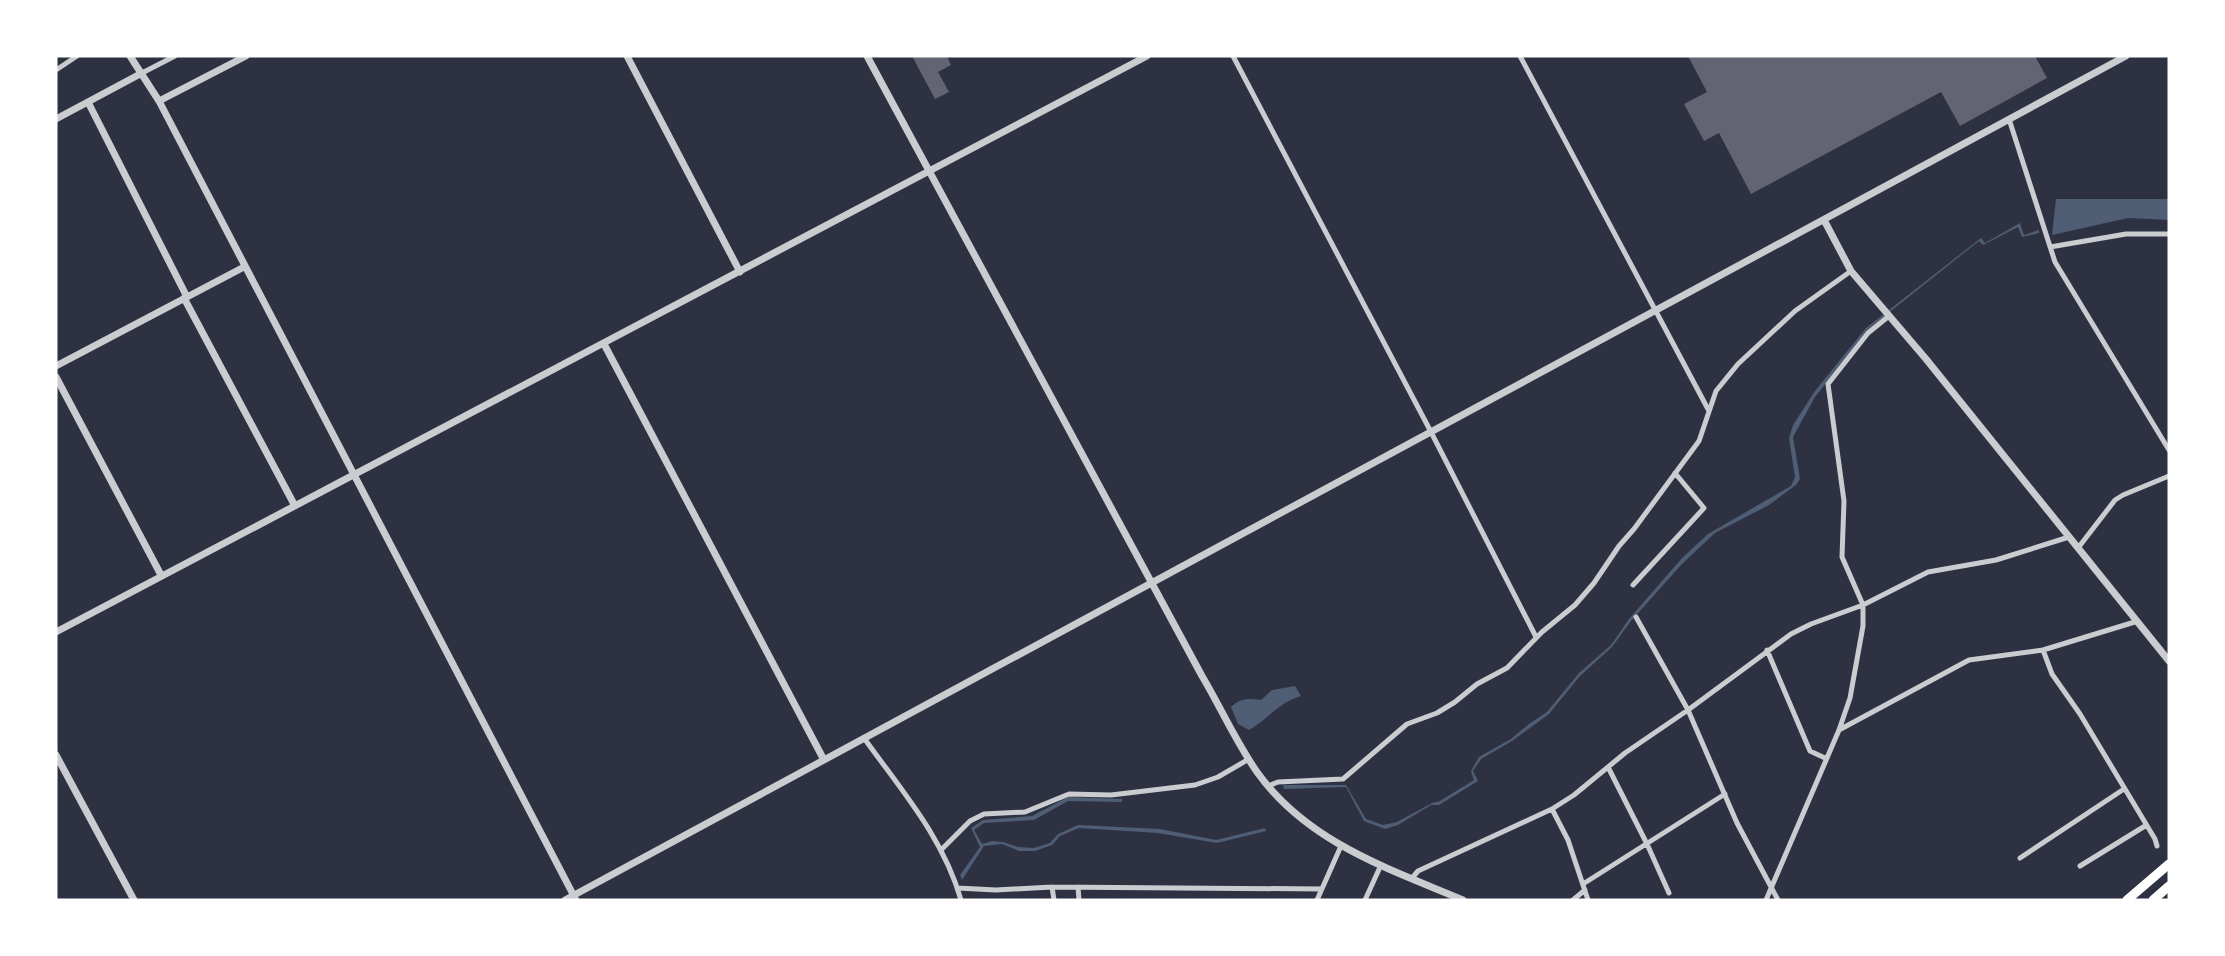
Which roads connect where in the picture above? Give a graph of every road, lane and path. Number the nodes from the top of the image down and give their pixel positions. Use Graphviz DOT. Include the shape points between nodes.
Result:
graph roads {
  1 [pos="77,56"];
  2 [pos="130,56"];
  3 [pos="175,56"];
  4 [pos="246,56"];
  5 [pos="627,56"];
  6 [pos="867,56"];
  7 [pos="1146,56"];
  8 [pos="1233,56"];
  9 [pos="1520,56"];
  10 [pos="2126,56"];
  11 [pos="56,70"];
  12 [pos="142,73"];
  13 [pos="159,101"];
  14 [pos="88,102"];
  15 [pos="56,119"];
  16 [pos="2009,119"];
  17 [pos="929,171"];
  18 [pos="1824,220"];
  19 [pos="2169,234"];
  20 [pos="2050,247"];
  21 [pos="244,267"];
  22 [pos="1851,271"];
  23 [pos="740,272"];
  24 [pos="185,298"];
  25 [pos="1654,311"];
  26 [pos="1888,316"];
  27 [pos="604,344"];
  28 [pos="56,366"];
  29 [pos="56,377"];
  30 [pos="1709,411"];
  31 [pos="1431,432"];
  32 [pos="2169,450"];
  33 [pos="1675,473"];
  34 [pos="353,476"];
  35 [pos="2168,477"];
  36 [pos="295,506"];
  37 [pos="2069,537"];
  38 [pos="2078,548"];
  39 [pos="161,575"];
  40 [pos="1152,583"];
  41 [pos="1633,585"];
  42 [pos="1863,605"];
  43 [pos="1636,616"];
  44 [pos="2138,621"];
  45 [pos="57,629"];
  46 [pos="1536,637"];
  47 [pos="1767,650"];
  48 [pos="2042,650"];
  49 [pos="2169,661"];
  50 [pos="1688,710"];
  51 [pos="1839,730"];
  52 [pos="864,738"];
  53 [pos="56,755"];
  54 [pos="1825,758"];
  55 [pos="1249,759"];
  56 [pos="824,760"];
  57 [pos="1608,767"];
  58 [pos="1268,786"];
  59 [pos="2124,790"];
  60 [pos="1725,794"];
  61 [pos="1552,809"];
  62 [pos="2145,826"];
  63 [pos="1647,844"];
  64 [pos="1341,846"];
  65 [pos="2157,846"];
  66 [pos="942,849"];
  67 [pos="2020,858"];
  68 [pos="2169,864"];
  69 [pos="1381,865"];
  70 [pos="2080,866"];
  71 [pos="1412,878"];
  72 [pos="2169,886"];
  73 [pos="1052,887"];
  74 [pos="1078,887"];
  75 [pos="1584,887"];
  76 [pos="958,888"];
  77 [pos="1770,888"];
  78 [pos="1322,889"];
  79 [pos="2169,893"];
  80 [pos="1669,894"];
  81 [pos="574,898"];
  82 [pos="134,900"];
  83 [pos="565,900"];
  84 [pos="961,900"];
  85 [pos="1054,900"];
  86 [pos="1079,900"];
  87 [pos="1317,900"];
  88 [pos="1365,900"];
  89 [pos="1463,900"];
  90 [pos="1573,900"];
  91 [pos="1588,900"];
  92 [pos="1766,900"];
  93 [pos="1778,900"];
  94 [pos="2125,900"];
  95 [pos="2153,900"];
  96 [pos="2162,900"];
  1 -- 11 [label="street"];
  2 -- 12 [label="street"];
  3 -- 12 [label="street"];
  4 -- 13 [label="street"];
  5 -- 23 [label="street"];
  6 -- 17 [label="street"];
  7 -- 17 [label="street"];
  8 -- 31 [label="street"];
  9 -- 25 [label="street"];
  10 -- 16 [label="street"];
  12 -- 13 [label="street"];
  12 -- 14 [label="street"];
  13 -- 21 [label="street"];
  14 -- 15 [label="street"];
  14 -- 24 [label="street"];
  16 -- 18 [label="street"];
  16 -- 20 [label="street"];
  17 -- 23 [label="street"];
  17 -- 40 [label="street"];
  18 -- 22 [label="street"];
  18 -- 25 [label="street"];
  19 -- 20 [label="street" via="2126,234"];
  20 -- 32 [label="street" via="2055,262"];
  21 -- 24 [label="street"];
  21 -- 34 [label="street"];
  22 -- 26 [label="street"];
  22 -- 30 [label="street" via="1795,311 1738,364 1716,391"];
  23 -- 27 [label="street"];
  24 -- 28 [label="street"];
  24 -- 36 [label="street"];
  25 -- 30 [label="street"];
  25 -- 31 [label="street"];
  26 -- 37 [label="street"];
  26 -- 42 [label="street" via="1868,333 1828,384 1844,501 1842,557"];
  27 -- 34 [label="street"];
  27 -- 56 [label="street"];
  29 -- 39 [label="street"];
  30 -- 33 [label="street" via="1699,441"];
  31 -- 40 [label="street"];
  31 -- 46 [label="street"];
  33 -- 41 [label="street" via="1704,508"];
  33 -- 46 [label="street" via="1594,583 1575,605"];
  34 -- 36 [label="street"];
  34 -- 81 [label="street"];
  35 -- 38 [label="street" via="2116,500"];
  36 -- 39 [label="street"];
  37 -- 38 [label="street"];
  37 -- 42 [label="street" via="1996,560 1928,572"];
  38 -- 44 [label="street"];
  39 -- 45 [label="street"];
  40 -- 52 [label="street"];
  40 -- 55 [label="street"];
  42 -- 47 [label="street" via="1811,624"];
  42 -- 51 [label="street" via="1862,635 1850,698"];
  43 -- 50 [label="street"];
  44 -- 48 [label="street"];
  44 -- 49 [label="street"];
  46 -- 58 [label="street" via="1507,668 1477,684 1437,713 1407,724 1343,780 1278,782"];
  47 -- 50 [label="street"];
  47 -- 54 [label="street" via="1810,752"];
  48 -- 51 [label="street" via="1969,660"];
  48 -- 59 [label="street" via="2052,674 2080,714"];
  50 -- 57 [label="street"];
  50 -- 60 [label="street"];
  51 -- 54 [label="street"];
  52 -- 56 [label="street"];
  52 -- 66 [label="street"];
  53 -- 82 [label="street"];
  54 -- 77 [label="street"];
  55 -- 58 [label="street"];
  55 -- 66 [label="street" via="1218,777 1195,785 1111,795 1069,794 1025,812 984,814 970,821"];
  56 -- 81 [label="street"];
  57 -- 61 [label="street"];
  57 -- 63 [label="street"];
  58 -- 64 [label="street" via="1291,811"];
  59 -- 62 [label="street"];
  59 -- 67 [label="street"];
  60 -- 63 [label="street"];
  60 -- 77 [label="street"];
  61 -- 71 [label="street" via="1418,871"];
  61 -- 75 [label="street" via="1568,840"];
  62 -- 65 [label="street"];
  62 -- 70 [label="street"];
  63 -- 75 [label="street"];
  63 -- 80 [label="street"];
  64 -- 69 [label="street"];
  64 -- 78 [label="street"];
  66 -- 76 [label="street"];
  68 -- 94 [label="highway"];
  69 -- 71 [label="street"];
  69 -- 88 [label="street"];
  71 -- 89 [label="street"];
  72 -- 95 [label="highway"];
  73 -- 74 [label="street"];
  73 -- 76 [label="street"];
  73 -- 85 [label="street"];
  74 -- 78 [label="street"];
  74 -- 86 [label="street"];
  75 -- 90 [label="street"];
  75 -- 91 [label="street"];
  76 -- 84 [label="street"];
  77 -- 92 [label="street"];
  77 -- 93 [label="street"];
  78 -- 87 [label="street"];
  79 -- 96 [label="highway"];
  81 -- 83 [label="street"];
}
